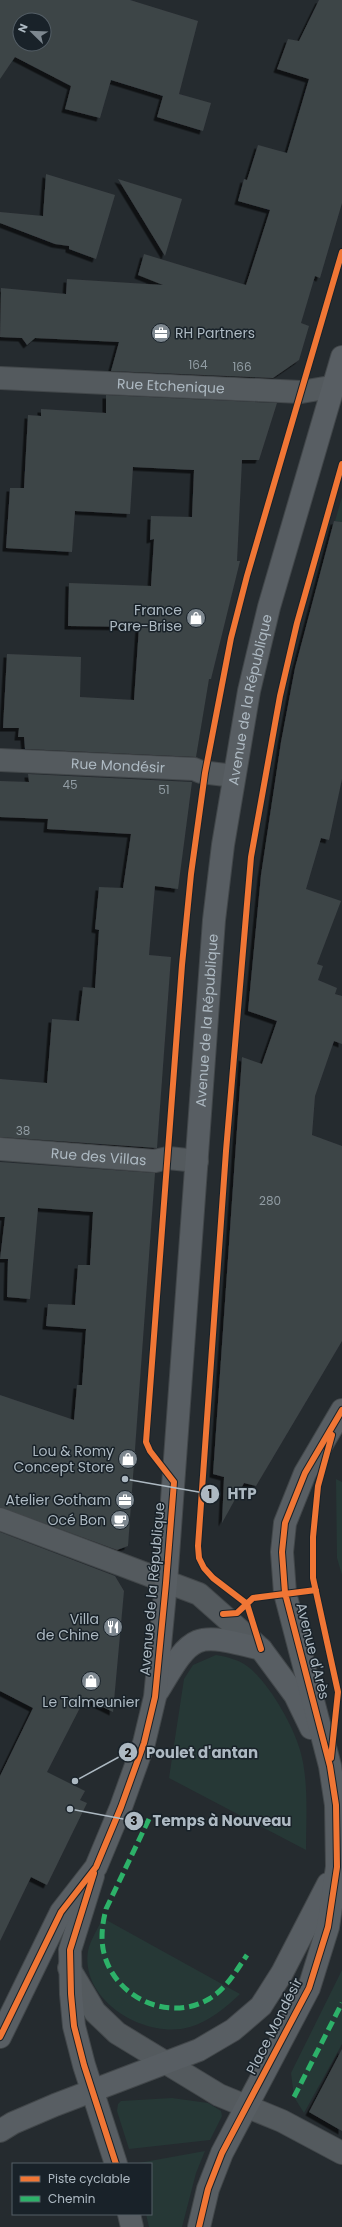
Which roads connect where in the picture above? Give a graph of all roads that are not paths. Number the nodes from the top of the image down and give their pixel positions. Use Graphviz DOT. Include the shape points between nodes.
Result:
graph roads {
  1 [pos="342,357"];
  2 [pos="0,378"];
  3 [pos="338,386"];
  4 [pos="0,760"];
  5 [pos="234,776"];
  6 [pos="0,1149"];
  7 [pos="197,1161"];
  8 [pos="342,1410"];
  9 [pos="0,1519"];
  10 [pos="166,1582"];
  11 [pos="261,1649"];
  12 [pos="155,1697"];
  13 [pos="330,1766"];
  14 [pos="96,1867"];
  15 [pos="337,1867"];
  16 [pos="69,1968"];
  17 [pos="0,2037"];
  18 [pos="165,2062"];
  19 [pos="93,2090"];
  20 [pos="246,2105"];
  21 [pos="0,2131"];
  22 [pos="342,2153"];
  23 [pos="116,2163"];
  24 [pos="129,2215"];
  25 [pos="132,2227"];
  26 [pos="199,2227"];
  1 -- 3 [label="main road, Avenue de la République"];
  2 -- 3 [label="street, Rue Etchenique" via="302,392"];
  3 -- 5 [label="main road, Avenue de la République" via="269,607 249,691"];
  4 -- 5 [label="street, Rue Mondésir" via="194,769"];
  5 -- 7 [label="main road, Avenue de la République" via="214,920"];
  6 -- 7 [label="street, Rue des Villas" via="155,1161 168,1158"];
  7 -- 10 [label="main road, Avenue de la République"];
  8 -- 13 [label="main road, Avenue d'Arès" via="302,1480 285,1523 282,1552 285,1593"];
  9 -- 10 [label="street"];
  10 -- 11 [label="street" via="199,1594"];
  10 -- 12 [label="main road, Avenue de la République"];
  11 -- 12 [label="main road" via="222,1639 194,1642 180,1655"];
  11 -- 13 [label="main road" via="295,1695"];
  12 -- 14 [label="main road" via="144,1743"];
  13 -- 15 [label="main road, Place Mondésir" via="336,1805"];
  14 -- 16 [label="main road" via="73,1939"];
  14 -- 17 [label="main road" via="61,1912"];
  15 -- 18 [label="main road, Place Mondésir" via="282,1974 261,2006 233,2030 199,2050"];
  15 -- 20 [label="main road, Place Mondésir" via="328,1927 309,1988"];
  16 -- 18 [label="street" via="95,2012 105,2022 117,2033"];
  16 -- 19 [label="main road" via="74,2026"];
  18 -- 19 [label="main road, Place Mondésir"];
  18 -- 20 [label="street" via="219,2095"];
  19 -- 21 [label="main road" via="13,2123"];
  19 -- 23 [label="main road"];
  20 -- 22 [label="street"];
  20 -- 26 [label="main road, Place Mondésir" via="222,2153 208,2189"];
  24 -- 25 [label="main road"];
}
